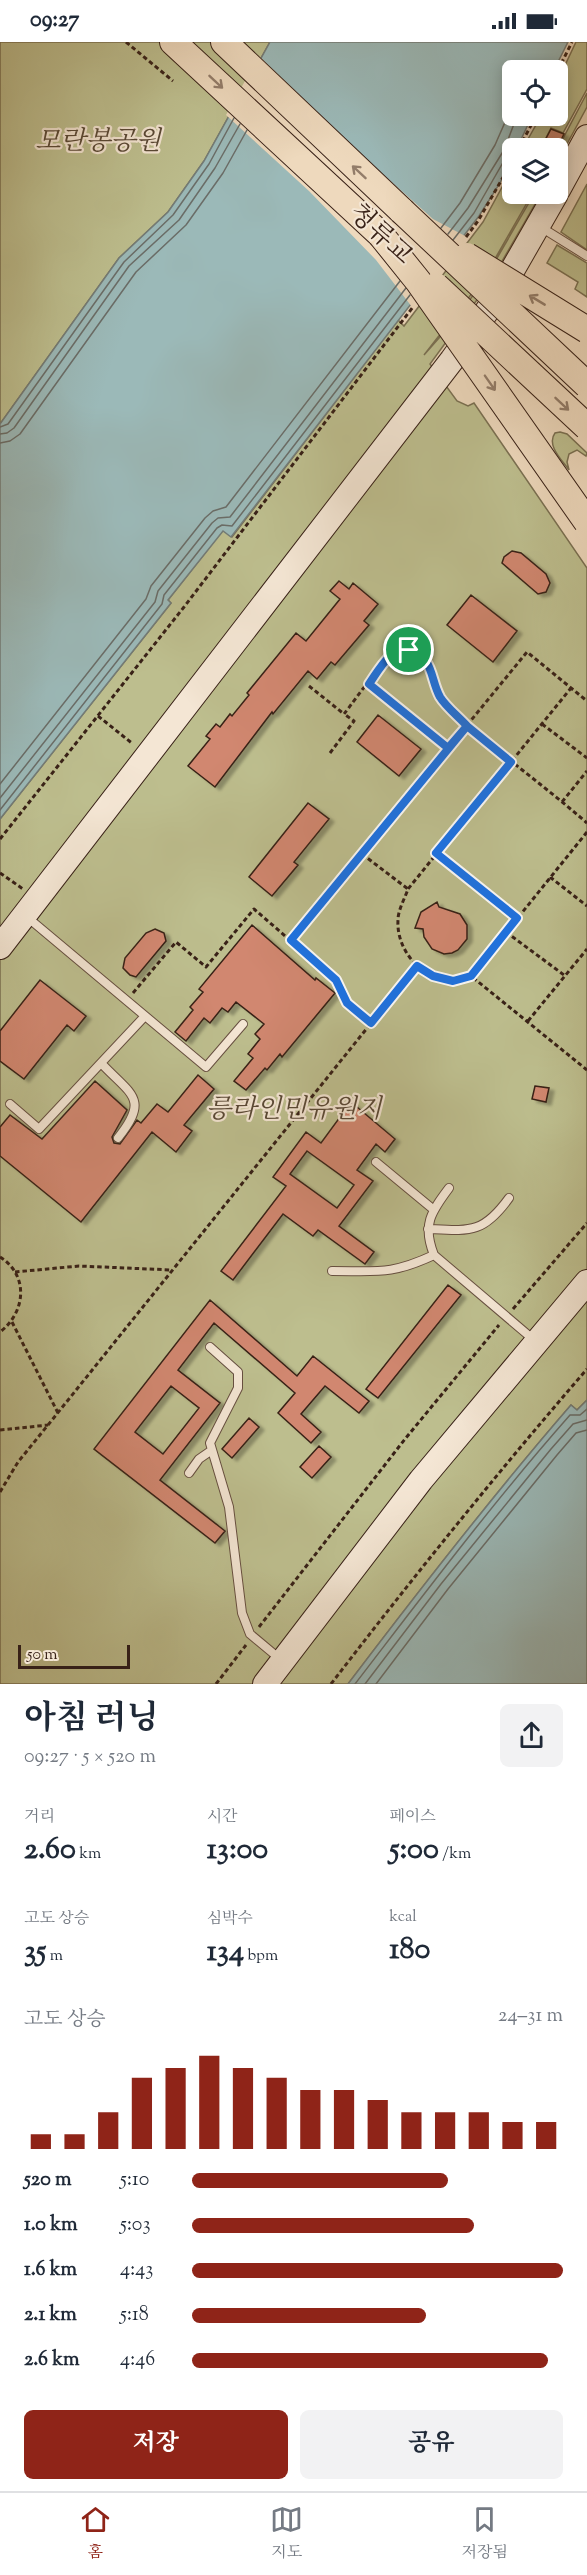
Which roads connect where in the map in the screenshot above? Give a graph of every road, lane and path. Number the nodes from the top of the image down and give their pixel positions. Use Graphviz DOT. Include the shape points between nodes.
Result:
graph roads {
  1 [pos="126,42"];
  2 [pos="173,42"];
  3 [pos="224,42"];
  4 [pos="572,42"];
  5 [pos="563,60"];
  6 [pos="173,81"];
  7 [pos="587,137"];
  8 [pos="568,172"];
  9 [pos="502,179"];
  10 [pos="550,204"];
  11 [pos="402,211"];
  12 [pos="538,226"];
  13 [pos="381,235"];
  14 [pos="465,238"];
  15 [pos="587,256"];
  16 [pos="419,300"];
  17 [pos="587,330"];
  18 [pos="587,385"];
  19 [pos="587,427"];
  20 [pos="587,522"];
  21 [pos="369,684"];
  22 [pos="309,686"];
  23 [pos="571,688"];
  24 [pos="587,701"];
  25 [pos="344,714"];
  26 [pos="98,716"];
  27 [pos="542,723"];
  28 [pos="467,726"];
  29 [pos="134,745"];
  30 [pos="448,748"];
  31 [pos="330,753"];
  32 [pos="587,758"];
  33 [pos="511,762"];
  34 [pos="587,771"];
  35 [pos="562,802"];
  36 [pos="587,823"];
  37 [pos="587,832"];
  38 [pos="0,839"];
  39 [pos="436,853"];
  40 [pos="362,854"];
  41 [pos="0,873"];
  42 [pos="550,878"];
  43 [pos="21,888"];
  44 [pos="408,889"];
  45 [pos="587,906"];
  46 [pos="24,915"];
  47 [pos="517,918"];
  48 [pos="506,932"];
  49 [pos="291,940"];
  50 [pos="0,947"];
  51 [pos="587,949"];
  52 [pos="417,966"];
  53 [pos="564,975"];
  54 [pos="471,976"];
  55 [pos="133,993"];
  56 [pos="145,1016"];
  57 [pos="528,1021"];
  58 [pos="371,1023"];
  59 [pos="243,1024"];
  60 [pos="101,1063"];
  61 [pos="587,1070"];
  62 [pos="10,1104"];
  63 [pos="118,1138"];
  64 [pos="376,1162"];
  65 [pos="449,1188"];
  66 [pos="509,1198"];
  67 [pos="434,1210"];
  68 [pos="587,1223"];
  69 [pos="428,1229"];
  70 [pos="434,1256"];
  71 [pos="0,1257"];
  72 [pos="172,1270"];
  73 [pos="332,1271"];
  74 [pos="15,1272"];
  75 [pos="587,1282"];
  76 [pos="506,1317"];
  77 [pos="12,1322"];
  78 [pos="0,1332"];
  79 [pos="537,1342"];
  80 [pos="210,1347"];
  81 [pos="587,1369"];
  82 [pos="58,1413"];
  83 [pos="48,1425"];
  84 [pos="0,1430"];
  85 [pos="212,1450"];
  86 [pos="189,1473"];
  87 [pos="0,1492"];
  88 [pos="252,1636"];
  89 [pos="283,1661"];
  90 [pos="216,1684"];
  91 [pos="265,1684"];
  92 [pos="332,1684"];
  1 -- 6 [label="path"];
  2 -- 13 [label="main road, 청류교, one-way"];
  11 -- 3 [label="main road, 청류교, one-way"];
  4 -- 5 [label="path"];
  7 -- 8 [label="street"];
  9 -- 14 [label="path"];
  10 -- 12 [label="street"];
  17 -- 11 [label="main road, one-way, bridge" via="486,269"];
  11 -- 18 [label="main road, 청류교, bridge"];
  12 -- 15 [label="lane"];
  12 -- 46 [label="street" via="497,297 452,360"];
  13 -- 19 [label="main road, 청류교, one-way, bridge"];
  13 -- 20 [label="main road, one-way, bridge" via="418,281"];
  16 -- 26 [label="path"];
  21 -- 25 [label="path"];
  21 -- 28 [label="path" via="392,654 404,649 415,651 432,670 440,697"];
  21 -- 30 [label="path"];
  22 -- 25 [label="path"];
  23 -- 24 [label="path"];
  23 -- 27 [label="path"];
  23 -- 28 [label="path" via="526,652"];
  25 -- 31 [label="path" via="354,722"];
  26 -- 29 [label="path"];
  26 -- 38 [label="path"];
  27 -- 32 [label="path"];
  27 -- 33 [label="path"];
  28 -- 30 [label="path"];
  28 -- 33 [label="path"];
  30 -- 40 [label="path"];
  33 -- 35 [label="path"];
  33 -- 39 [label="path"];
  34 -- 35 [label="path"];
  35 -- 36 [label="path"];
  37 -- 42 [label="path"];
  39 -- 44 [label="path"];
  39 -- 47 [label="path"];
  40 -- 44 [label="path"];
  40 -- 49 [label="path"];
  41 -- 43 [label="path"];
  42 -- 45 [label="path"];
  42 -- 47 [label="path"];
  44 -- 52 [label="path" via="398,920 402,946"];
  46 -- 50 [label="street"];
  46 -- 56 [label="lane"];
  47 -- 48 [label="path"];
  48 -- 53 [label="path"];
  48 -- 54 [label="path"];
  49 -- 55 [label="path" via="254,909 206,967 176,942"];
  49 -- 58 [label="path" via="336,980 347,1003"];
  51 -- 53 [label="path"];
  52 -- 54 [label="path" via="433,976 453,981"];
  52 -- 58 [label="path"];
  53 -- 57 [label="path"];
  54 -- 57 [label="path"];
  56 -- 59 [label="lane" via="206,1067"];
  56 -- 60 [label="lane"];
  57 -- 61 [label="path"];
  58 -- 72 [label="path"];
  60 -- 62 [label="lane" via="39,1129"];
  60 -- 63 [label="lane" via="135,1099 132,1120"];
  64 -- 67 [label="lane"];
  65 -- 67 [label="lane"];
  66 -- 69 [label="lane" via="486,1224 453,1230"];
  67 -- 69 [label="lane"];
  68 -- 76 [label="path"];
  69 -- 70 [label="lane"];
  70 -- 73 [label="lane" via="387,1272"];
  70 -- 76 [label="lane"];
  71 -- 74 [label="path"];
  72 -- 74 [label="path" via="79,1266"];
  72 -- 82 [label="path"];
  74 -- 77 [label="path" via="21,1298"];
  75 -- 79 [label="street"];
  76 -- 79 [label="lane"];
  76 -- 88 [label="path" via="405,1439"];
  77 -- 78 [label="path"];
  77 -- 82 [label="path"];
  79 -- 89 [label="street" via="421,1480"];
  80 -- 85 [label="lane" via="238,1372 239,1379 238,1388 212,1435"];
  81 -- 92 [label="path" via="427,1560"];
  82 -- 83 [label="path"];
  83 -- 84 [label="path"];
  83 -- 87 [label="path"];
  85 -- 86 [label="lane"];
  85 -- 88 [label="lane" via="229,1507 242,1613"];
  88 -- 89 [label="lane"];
  88 -- 90 [label="path"];
  89 -- 91 [label="street"];
}
